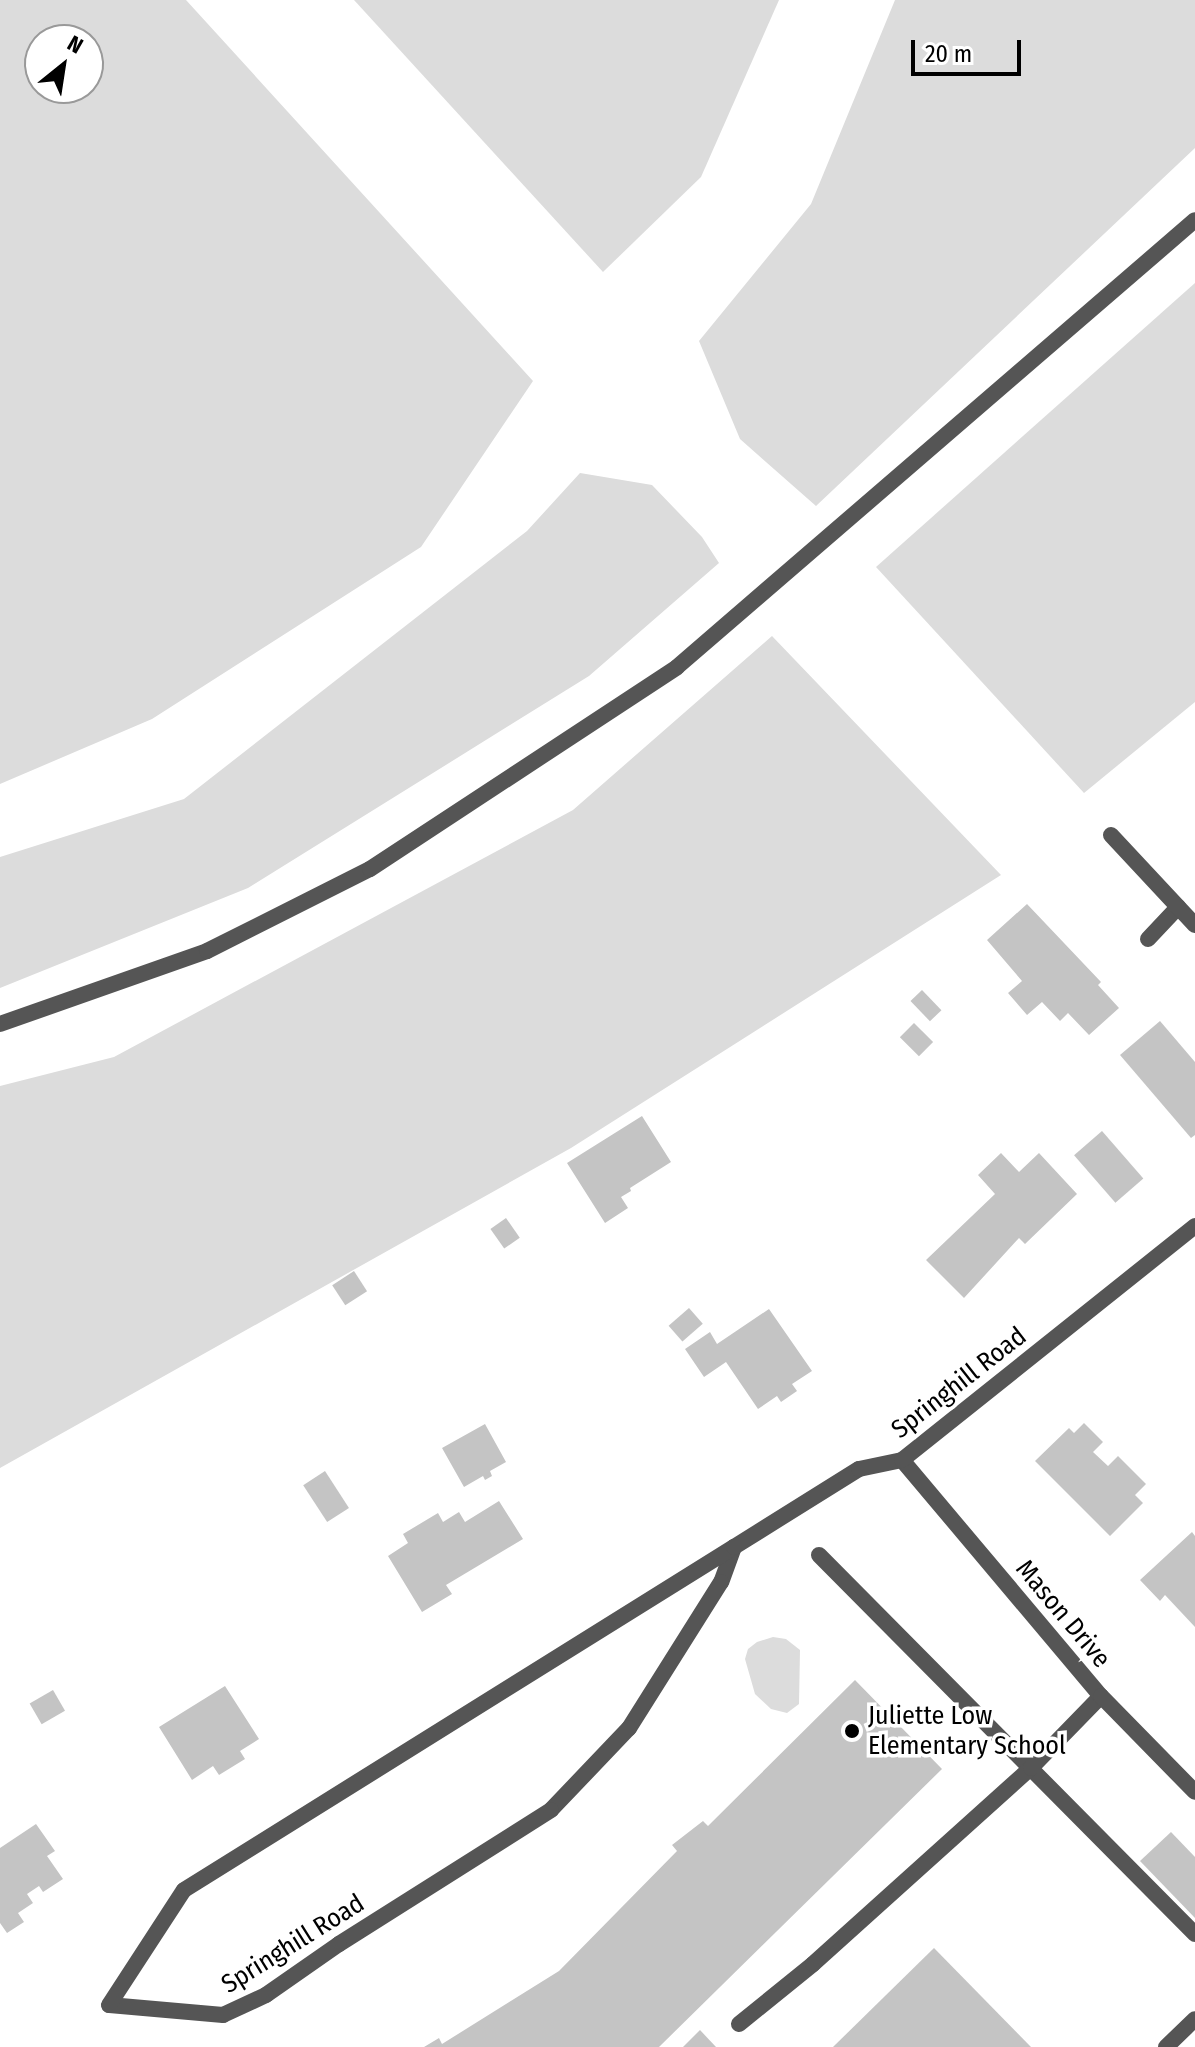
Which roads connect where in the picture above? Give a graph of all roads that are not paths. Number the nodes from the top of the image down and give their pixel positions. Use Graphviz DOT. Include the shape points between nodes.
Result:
graph roads {
  1 [pos="1195,220"];
  2 [pos="1111,835"];
  3 [pos="1178,907"];
  4 [pos="1195,925"];
  5 [pos="1148,939"];
  6 [pos="0,1024"];
  7 [pos="1195,1226"];
  8 [pos="902,1460"];
  9 [pos="734,1547"];
  10 [pos="819,1555"];
  11 [pos="1101,1696"];
  12 [pos="1031,1768"];
  13 [pos="1195,1792"];
  14 [pos="1195,1934"];
  15 [pos="1195,2019"];
  16 [pos="739,2024"];
  17 [pos="1166,2047"];
  1 -- 6 [label="street" via="677,667 370,869 207,951"];
  2 -- 3 [label="street"];
  3 -- 4 [label="street"];
  3 -- 5 [label="street"];
  7 -- 8 [label="street, Springhill Road"];
  8 -- 9 [label="street, Springhill Road" via="859,1469"];
  8 -- 11 [label="street, Mason Drive"];
  9 -- 9 [label="street, Springhill Road" via="184,1890 109,2005 223,2015 266,1995 551,1810 629,1728 721,1582"];
  10 -- 12 [label="street"];
  11 -- 12 [label="street"];
  11 -- 13 [label="street, Mason Drive"];
  12 -- 14 [label="street"];
  12 -- 16 [label="street"];
  15 -- 17 [label="street"];
}
